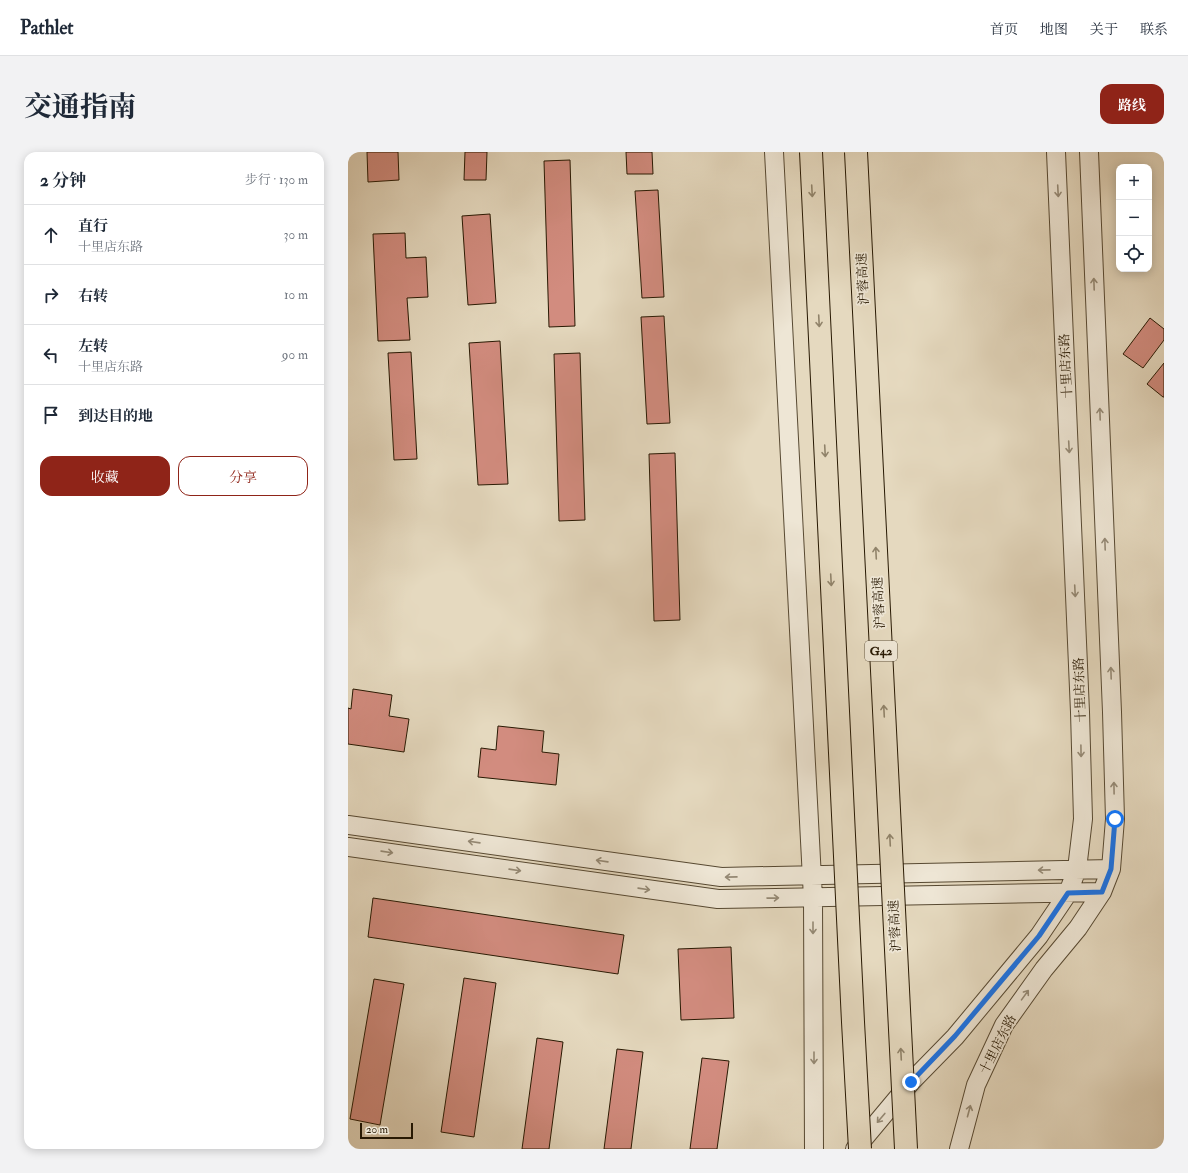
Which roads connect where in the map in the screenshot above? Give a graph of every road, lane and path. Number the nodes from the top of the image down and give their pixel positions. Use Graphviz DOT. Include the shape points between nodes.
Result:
graph roads {
  1 [pos="774,152"];
  2 [pos="811,152"];
  3 [pos="856,152"];
  4 [pos="1056,152"];
  5 [pos="1089,152"];
  6 [pos="348,825"];
  7 [pos="348,847"];
  8 [pos="1077,869"];
  9 [pos="1111,869"];
  10 [pos="812,875"];
  11 [pos="1102,892"];
  12 [pos="1068,893"];
  13 [pos="813,898"];
  14 [pos="814,1149"];
  15 [pos="855,1149"];
  16 [pos="860,1149"];
  17 [pos="906,1149"];
  18 [pos="959,1149"];
  1 -- 10 [label="street"];
  2 -- 16 [label="highway, one-way, bridge"];
  17 -- 3 [label="highway, 沪蓉高速 / G42, one-way, bridge"];
  4 -- 8 [label="street, 十里店东路, one-way" via="1080,712 1083,819"];
  9 -- 5 [label="street, 十里店东路, one-way" via="1115,819 1112,712"];
  10 -- 6 [label="street, one-way" via="721,877"];
  7 -- 13 [label="street, one-way" via="718,899"];
  8 -- 9 [label="street"];
  8 -- 10 [label="street, one-way"];
  8 -- 12 [label="street, 十里店东路"];
  9 -- 11 [label="street, 十里店东路"];
  10 -- 13 [label="street"];
  11 -- 12 [label="street"];
  18 -- 11 [label="street, 十里店东路, one-way" via="976,1085 1004,1025 1044,969 1078,928"];
  12 -- 13 [label="street"];
  12 -- 15 [label="street, 十里店东路, one-way" via="1034,942"];
  13 -- 14 [label="street, one-way"];
}
